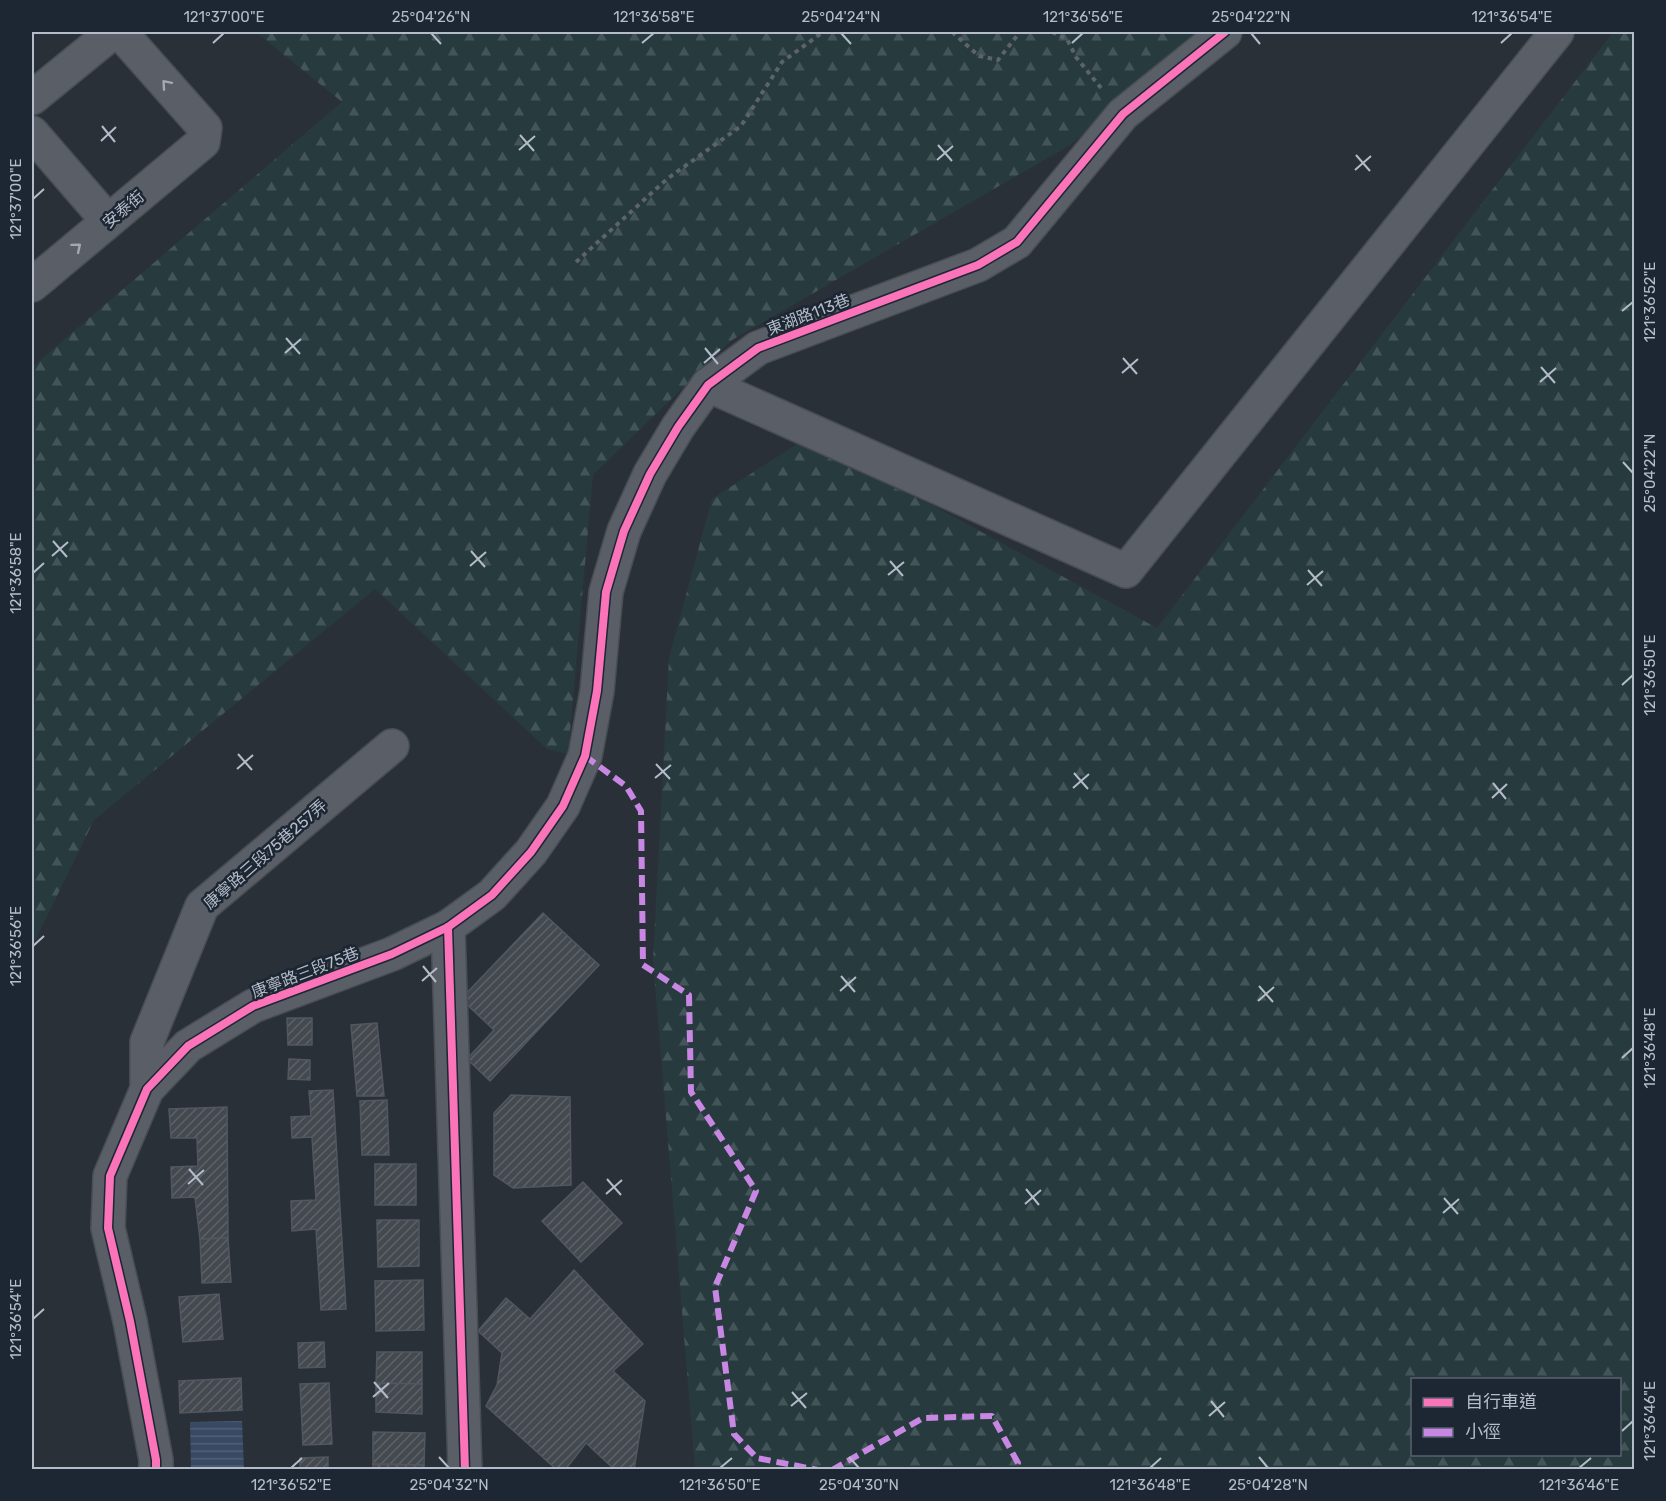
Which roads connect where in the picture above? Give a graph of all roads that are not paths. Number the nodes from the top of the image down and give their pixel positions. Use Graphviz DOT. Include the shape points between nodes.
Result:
graph roads {
  1 [pos="113,32"];
  2 [pos="120,32"];
  3 [pos="1225,32"];
  4 [pos="1557,32"];
  5 [pos="32,98"];
  6 [pos="32,133"];
  7 [pos="108,222"];
  8 [pos="32,285"];
  9 [pos="708,385"];
  10 [pos="393,746"];
  11 [pos="585,756"];
  12 [pos="448,927"];
  13 [pos="147,1089"];
  14 [pos="156,1470"];
  15 [pos="465,1470"];
  1 -- 5 [label="street"];
  7 -- 2 [label="street, 安泰街, one-way" via="203,142 205,128"];
  3 -- 9 [label="street, 東湖路113巷" via="1123,114 1017,242 978,265 758,348"];
  4 -- 9 [label="street" via="1126,571"];
  6 -- 7 [label="street"];
  8 -- 7 [label="street, 安泰街, one-way"];
  9 -- 11 [label="street, 東湖路113巷" via="650,474 624,531 606,592 597,691"];
  10 -- 13 [label="street, 康寧路三段75巷257弄" via="202,906 147,1042"];
  11 -- 12 [label="street, 康寧路三段75巷" via="562,806 531,852 492,895"];
  12 -- 13 [label="street, 康寧路三段75巷" via="392,954 253,1006 188,1046"];
  12 -- 15 [label="street"];
  13 -- 14 [label="street, 康寧路三段75巷" via="110,1176 108,1228 130,1321"];
}
